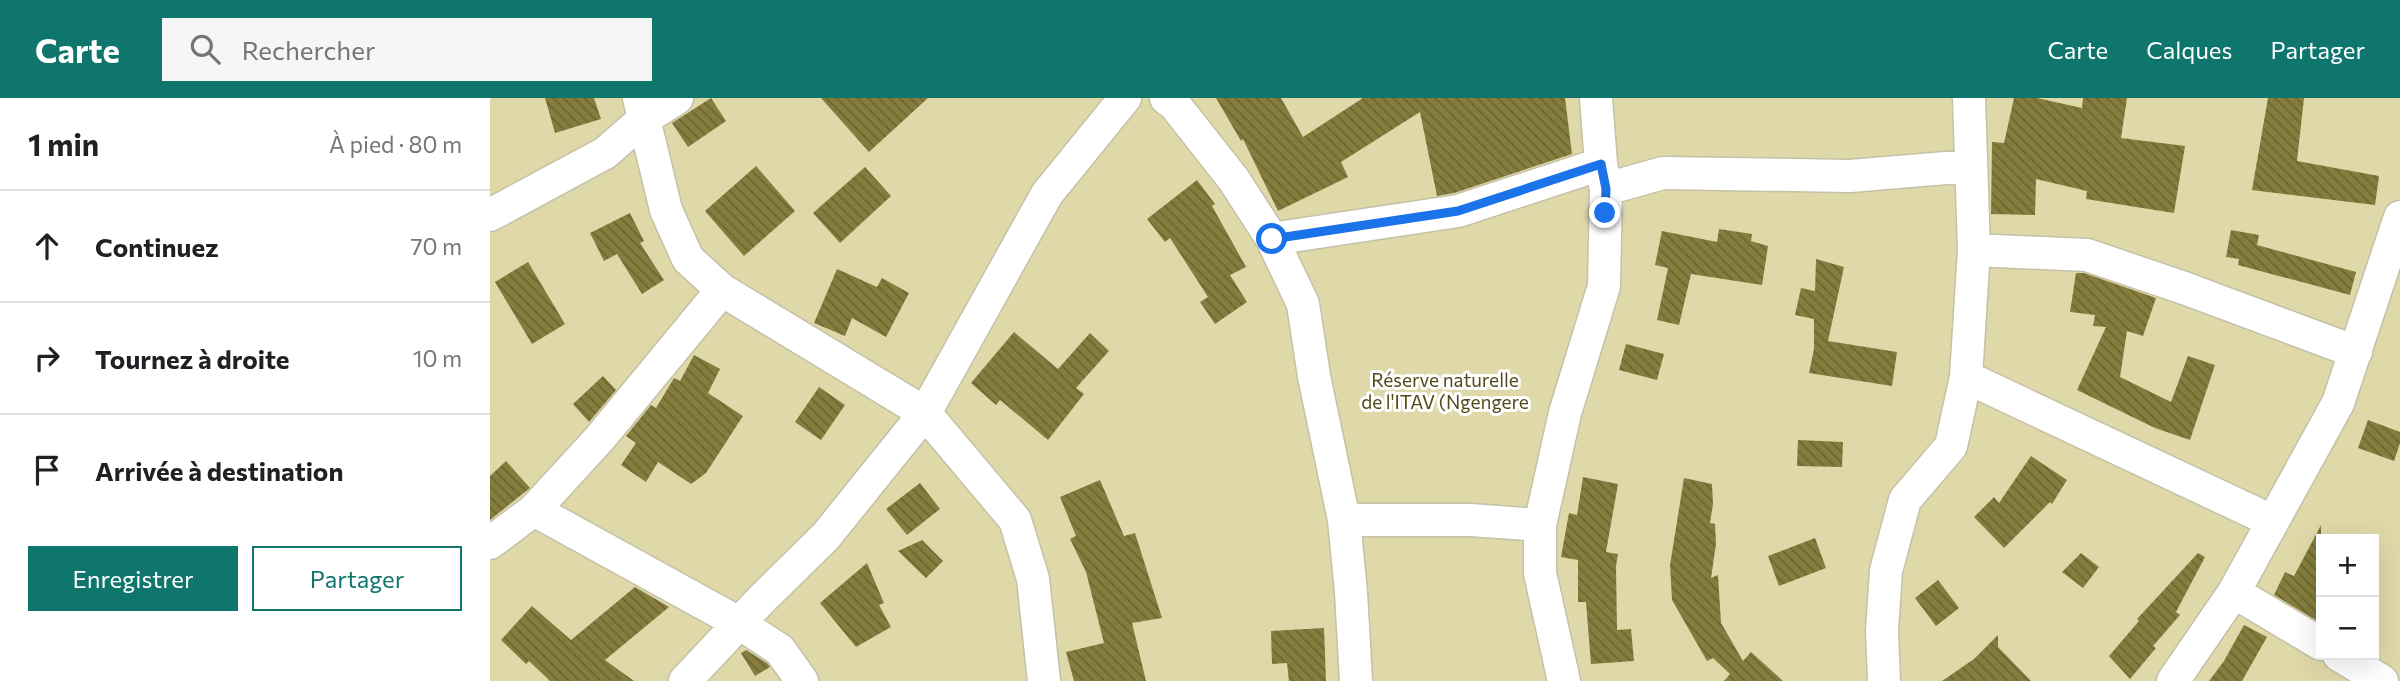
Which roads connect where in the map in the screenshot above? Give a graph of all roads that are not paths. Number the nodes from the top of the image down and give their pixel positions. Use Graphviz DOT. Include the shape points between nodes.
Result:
graph roads {
  1 [pos="677,98"];
  2 [pos="1125,98"];
  3 [pos="1596,98"];
  4 [pos="1969,98"];
  5 [pos="1174,100"];
  6 [pos="641,109"];
  7 [pos="1970,166"];
  8 [pos="1603,176"];
  9 [pos="490,215"];
  10 [pos="2400,217"];
  11 [pos="1272,239"];
  12 [pos="1974,250"];
  13 [pos="722,290"];
  14 [pos="2356,352"];
  15 [pos="1966,377"];
  16 [pos="925,413"];
  17 [pos="534,510"];
  18 [pos="1344,520"];
  19 [pos="2272,521"];
  20 [pos="1540,525"];
  21 [pos="490,543"];
  22 [pos="2234,592"];
  23 [pos="739,623"];
  24 [pos="2316,641"];
  25 [pos="2347,660"];
  26 [pos="684,681"];
  27 [pos="802,681"];
  28 [pos="1044,681"];
  29 [pos="1356,681"];
  30 [pos="1564,681"];
  31 [pos="1884,681"];
  32 [pos="2173,681"];
  33 [pos="2382,681"];
  1 -- 6 [label="street"];
  2 -- 16 [label="street" via="1047,194"];
  3 -- 8 [label="street"];
  4 -- 7 [label="street"];
  5 -- 11 [label="street"];
  6 -- 9 [label="street" via="605,153"];
  6 -- 13 [label="street" via="666,210 688,259"];
  7 -- 8 [label="street" via="1850,176"];
  7 -- 12 [label="street"];
  8 -- 11 [label="street" via="1458,211"];
  8 -- 20 [label="street" via="1604,286 1565,413"];
  10 -- 14 [label="street"];
  11 -- 18 [label="street" via="1303,304"];
  12 -- 14 [label="street" via="2087,255"];
  12 -- 15 [label="street"];
  13 -- 16 [label="street"];
  13 -- 17 [label="street"];
  14 -- 19 [label="street" via="2338,403"];
  15 -- 19 [label="street"];
  15 -- 31 [label="street" via="1951,446 1905,500 1886,571"];
  16 -- 23 [label="street" via="826,536"];
  16 -- 28 [label="street" via="1015,520 1033,579"];
  17 -- 21 [label="street"];
  17 -- 23 [label="street"];
  18 -- 20 [label="street"];
  18 -- 29 [label="street"];
  19 -- 22 [label="street"];
  20 -- 30 [label="street" via="1540,573"];
  22 -- 24 [label="street"];
  22 -- 32 [label="street"];
  23 -- 26 [label="street"];
  23 -- 27 [label="street" via="780,650"];
  25 -- 33 [label="street"];
}
